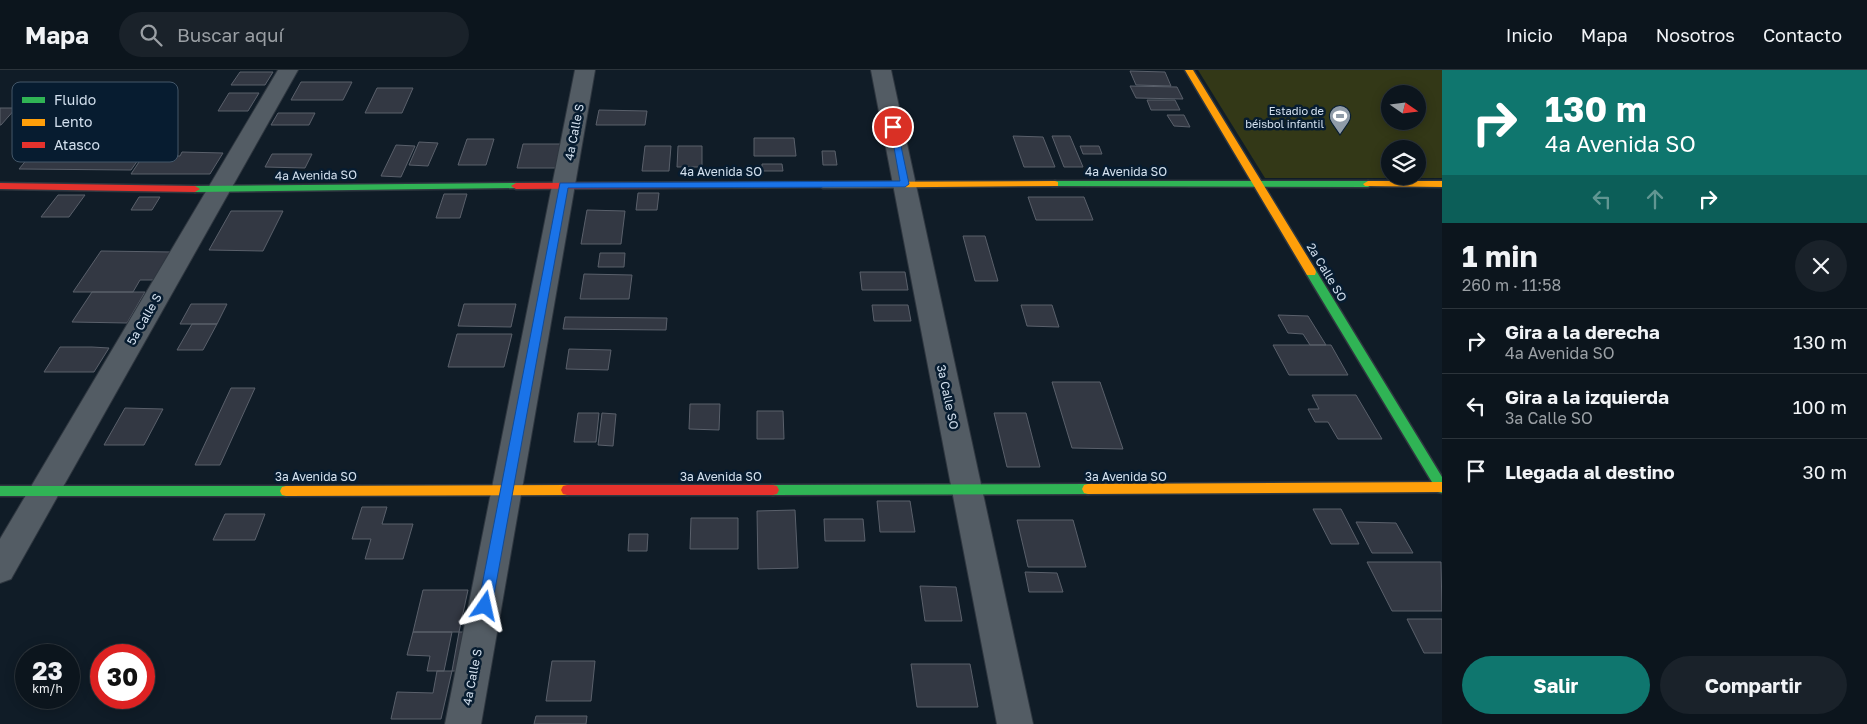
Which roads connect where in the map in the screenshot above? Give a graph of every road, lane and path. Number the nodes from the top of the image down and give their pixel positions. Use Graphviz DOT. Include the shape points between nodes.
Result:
graph roads {
  1 [pos="288,70"];
  2 [pos="585,70"];
  3 [pos="881,70"];
  4 [pos="1189,70"];
  5 [pos="905,184"];
  6 [pos="1258,184"];
  7 [pos="1442,184"];
  8 [pos="564,185"];
  9 [pos="0,186"];
  10 [pos="219,189"];
  11 [pos="1442,488"];
  12 [pos="507,489"];
  13 [pos="967,490"];
  14 [pos="0,491"];
  15 [pos="44,492"];
  16 [pos="0,568"];
  17 [pos="463,724"];
  18 [pos="1015,724"];
  1 -- 10 [label="street, 5a Calle S"];
  2 -- 8 [label="street, 4a Calle S"];
  3 -- 5 [label="street, 3a Calle SO"];
  4 -- 6 [label="street, 2a Calle SO"];
  5 -- 6 [label="street, 4a Avenida SO"];
  5 -- 8 [label="street, 4a Avenida SO"];
  5 -- 13 [label="street, 3a Calle SO"];
  6 -- 7 [label="street, 4a Avenida SO"];
  6 -- 11 [label="street, 2a Calle SO"];
  8 -- 10 [label="street, 4a Avenida SO"];
  8 -- 12 [label="street, 4a Calle S"];
  9 -- 10 [label="street, 4a Avenida SO"];
  10 -- 15 [label="street, 5a Calle S"];
  11 -- 13 [label="street, 3a Avenida SO"];
  12 -- 13 [label="street, 3a Avenida SO"];
  12 -- 15 [label="street, 3a Avenida SO"];
  12 -- 17 [label="street, 4a Calle S"];
  13 -- 18 [label="street, 3a Calle SO"];
  14 -- 15 [label="street, 3a Avenida SO"];
  15 -- 16 [label="street, 5a Calle S"];
}
